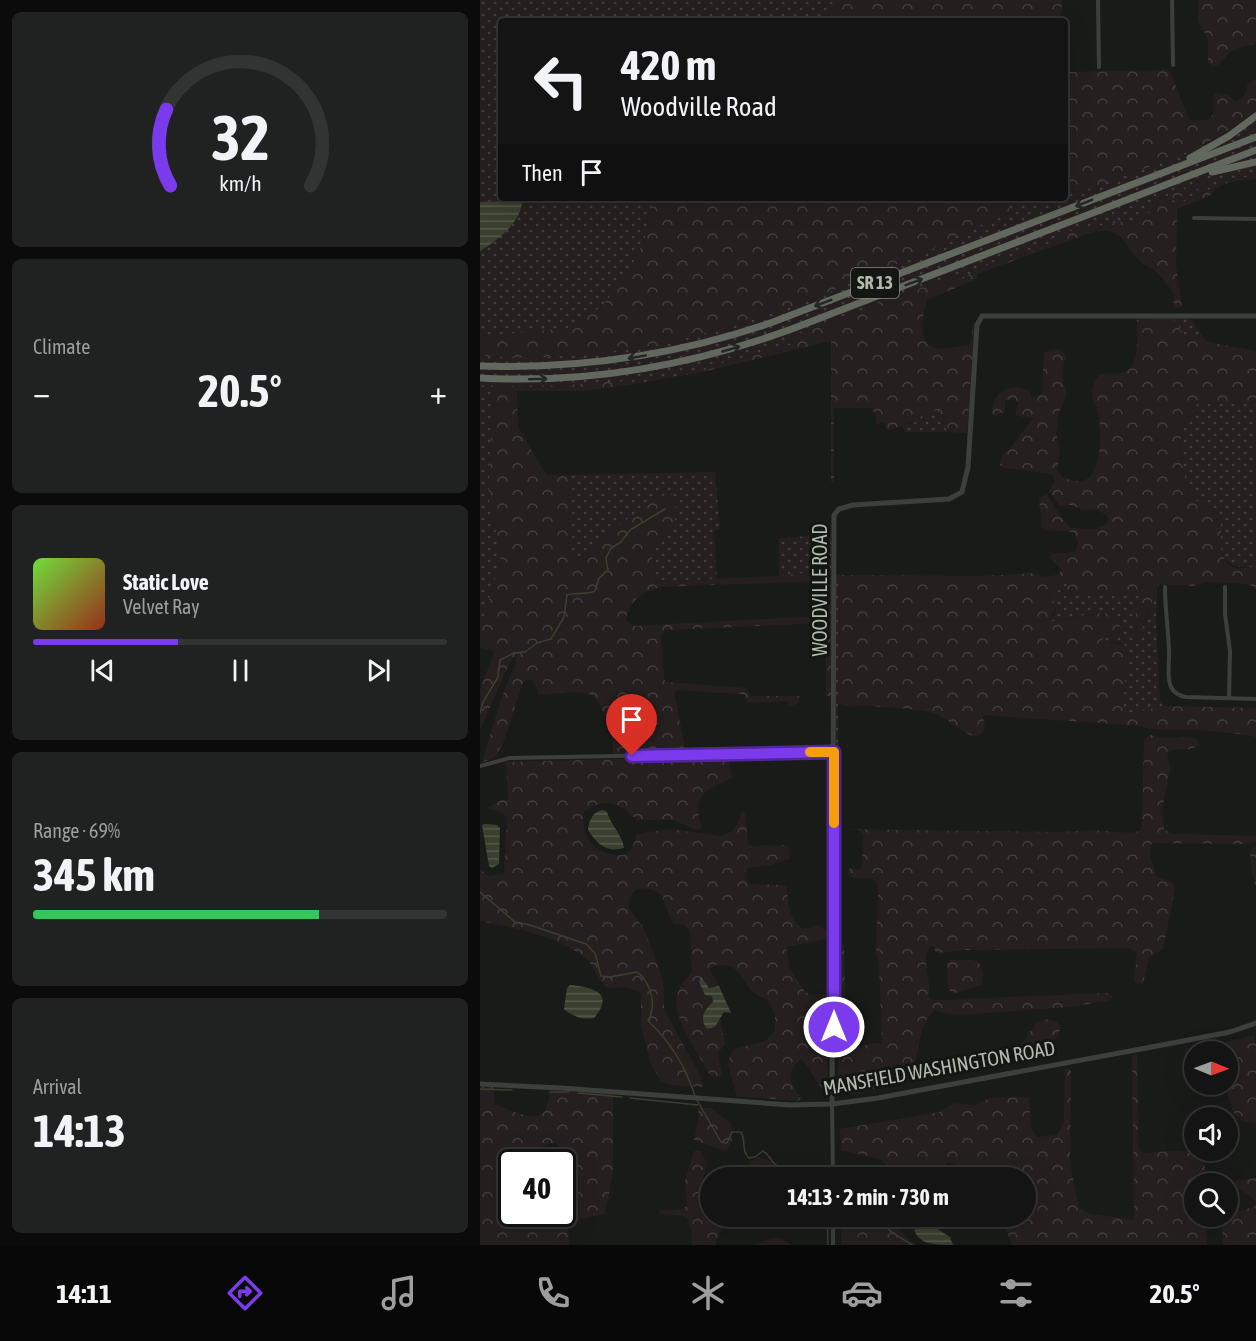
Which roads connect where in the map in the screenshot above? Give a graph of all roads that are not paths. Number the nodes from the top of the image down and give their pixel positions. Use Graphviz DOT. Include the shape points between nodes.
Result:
graph roads {
  1 [pos="1098,0"];
  2 [pos="1172,0"];
  3 [pos="1173,65"];
  4 [pos="1099,67"];
  5 [pos="1256,116"];
  6 [pos="1256,136"];
  7 [pos="1256,150"];
  8 [pos="1256,162"];
  9 [pos="1164,186"];
  10 [pos="1105,195"];
  11 [pos="1194,218"];
  12 [pos="1256,219"];
  13 [pos="1256,316"];
  14 [pos="480,366"];
  15 [pos="480,378"];
  16 [pos="1165,587"];
  17 [pos="1225,587"];
  18 [pos="1229,698"];
  19 [pos="1256,699"];
  20 [pos="834,752"];
  21 [pos="480,766"];
  22 [pos="1256,1023"];
  23 [pos="480,1084"];
  24 [pos="832,1104"];
  25 [pos="833,1167"];
  26 [pos="833,1227"];
  27 [pos="833,1245"];
  1 -- 4 [label="street"];
  2 -- 3 [label="street"];
  5 -- 10 [label="highway" via="1197,154"];
  6 -- 10 [label="highway, SR 13"];
  7 -- 9 [label="highway, SR 13"];
  8 -- 9 [label="highway"];
  15 -- 9 [label="highway, SR 13, one-way" via="598,375 711,355 780,334"];
  10 -- 14 [label="highway, SR 13, one-way" via="716,341 595,363"];
  11 -- 12 [label="street"];
  13 -- 20 [label="street, WOODVILLE ROAD" via="980,318 967,473 962,492 949,499 854,505 839,509 834,515"];
  16 -- 18 [label="street" via="1173,689 1186,697"];
  17 -- 18 [label="street"];
  18 -- 19 [label="street"];
  20 -- 21 [label="street" via="510,758"];
  20 -- 24 [label="street"];
  22 -- 24 [label="street, MANSFIELD WASHINGTON ROAD" via="1157,1046"];
  23 -- 24 [label="street, MANSFIELD WASHINGTON ROAD" via="790,1105"];
  24 -- 25 [label="street"];
  26 -- 27 [label="street"];
}
